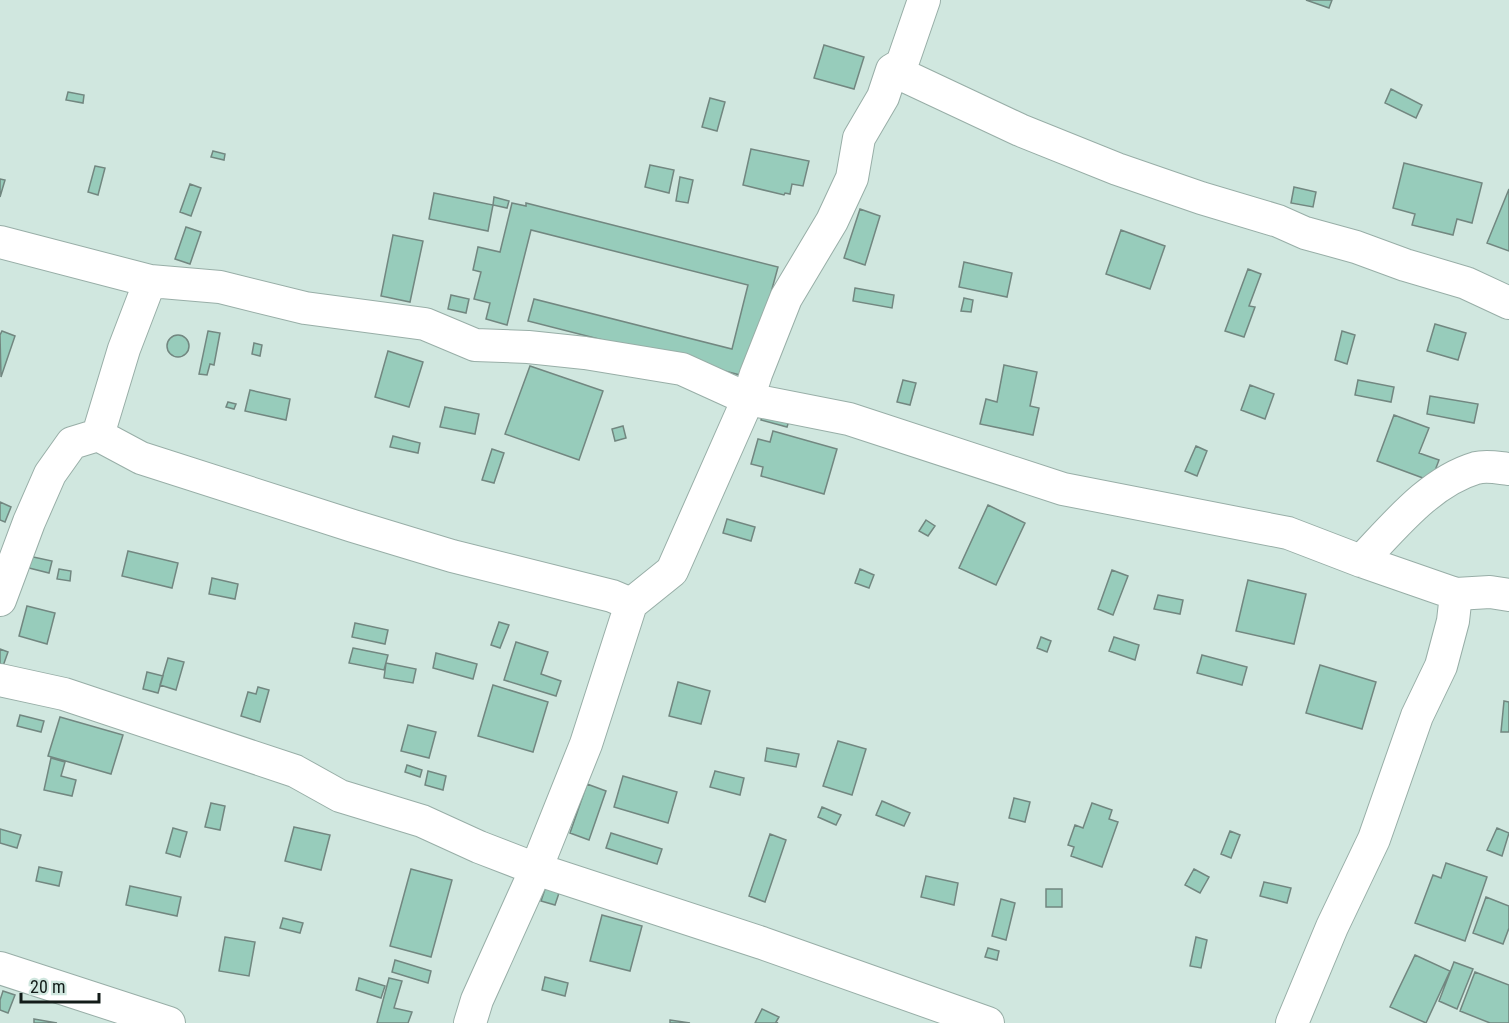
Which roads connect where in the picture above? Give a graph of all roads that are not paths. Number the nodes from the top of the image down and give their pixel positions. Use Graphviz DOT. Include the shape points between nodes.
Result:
graph roads {
  1 [pos="924,0"];
  2 [pos="892,70"];
  3 [pos="0,242"];
  4 [pos="150,281"];
  5 [pos="1509,303"];
  6 [pos="748,399"];
  7 [pos="98,435"];
  8 [pos="1509,469"];
  9 [pos="1361,561"];
  10 [pos="1456,594"];
  11 [pos="1509,595"];
  12 [pos="0,600"];
  13 [pos="630,604"];
  14 [pos="0,680"];
  15 [pos="536,869"];
  16 [pos="0,968"];
  17 [pos="169,1023"];
  18 [pos="470,1023"];
  19 [pos="988,1023"];
  20 [pos="1292,1023"];
  1 -- 2 [label="street" via="902,64"];
  2 -- 5 [label="street" via="1020,130 1117,169 1466,283"];
  2 -- 6 [label="street" via="883,97 859,138 852,178 786,298"];
  3 -- 4 [label="street"];
  4 -- 6 [label="street" via="220,287 305,308 425,324 475,345 585,353 682,369"];
  4 -- 7 [label="street"];
  6 -- 9 [label="street" via="849,419 1063,489 1288,533"];
  6 -- 13 [label="street" via="672,571"];
  7 -- 12 [label="street" via="72,443 50,474"];
  7 -- 13 [label="street" via="141,458 352,526"];
  8 -- 9 [label="street" via="1478,468 1427,495"];
  9 -- 10 [label="street"];
  10 -- 11 [label="street"];
  10 -- 20 [label="street" via="1441,666 1417,716 1374,839"];
  13 -- 15 [label="street" via="586,744"];
  14 -- 15 [label="street" via="64,694 295,771 340,796 422,821"];
  15 -- 18 [label="street"];
  15 -- 19 [label="street"];
  16 -- 17 [label="street"];
}
